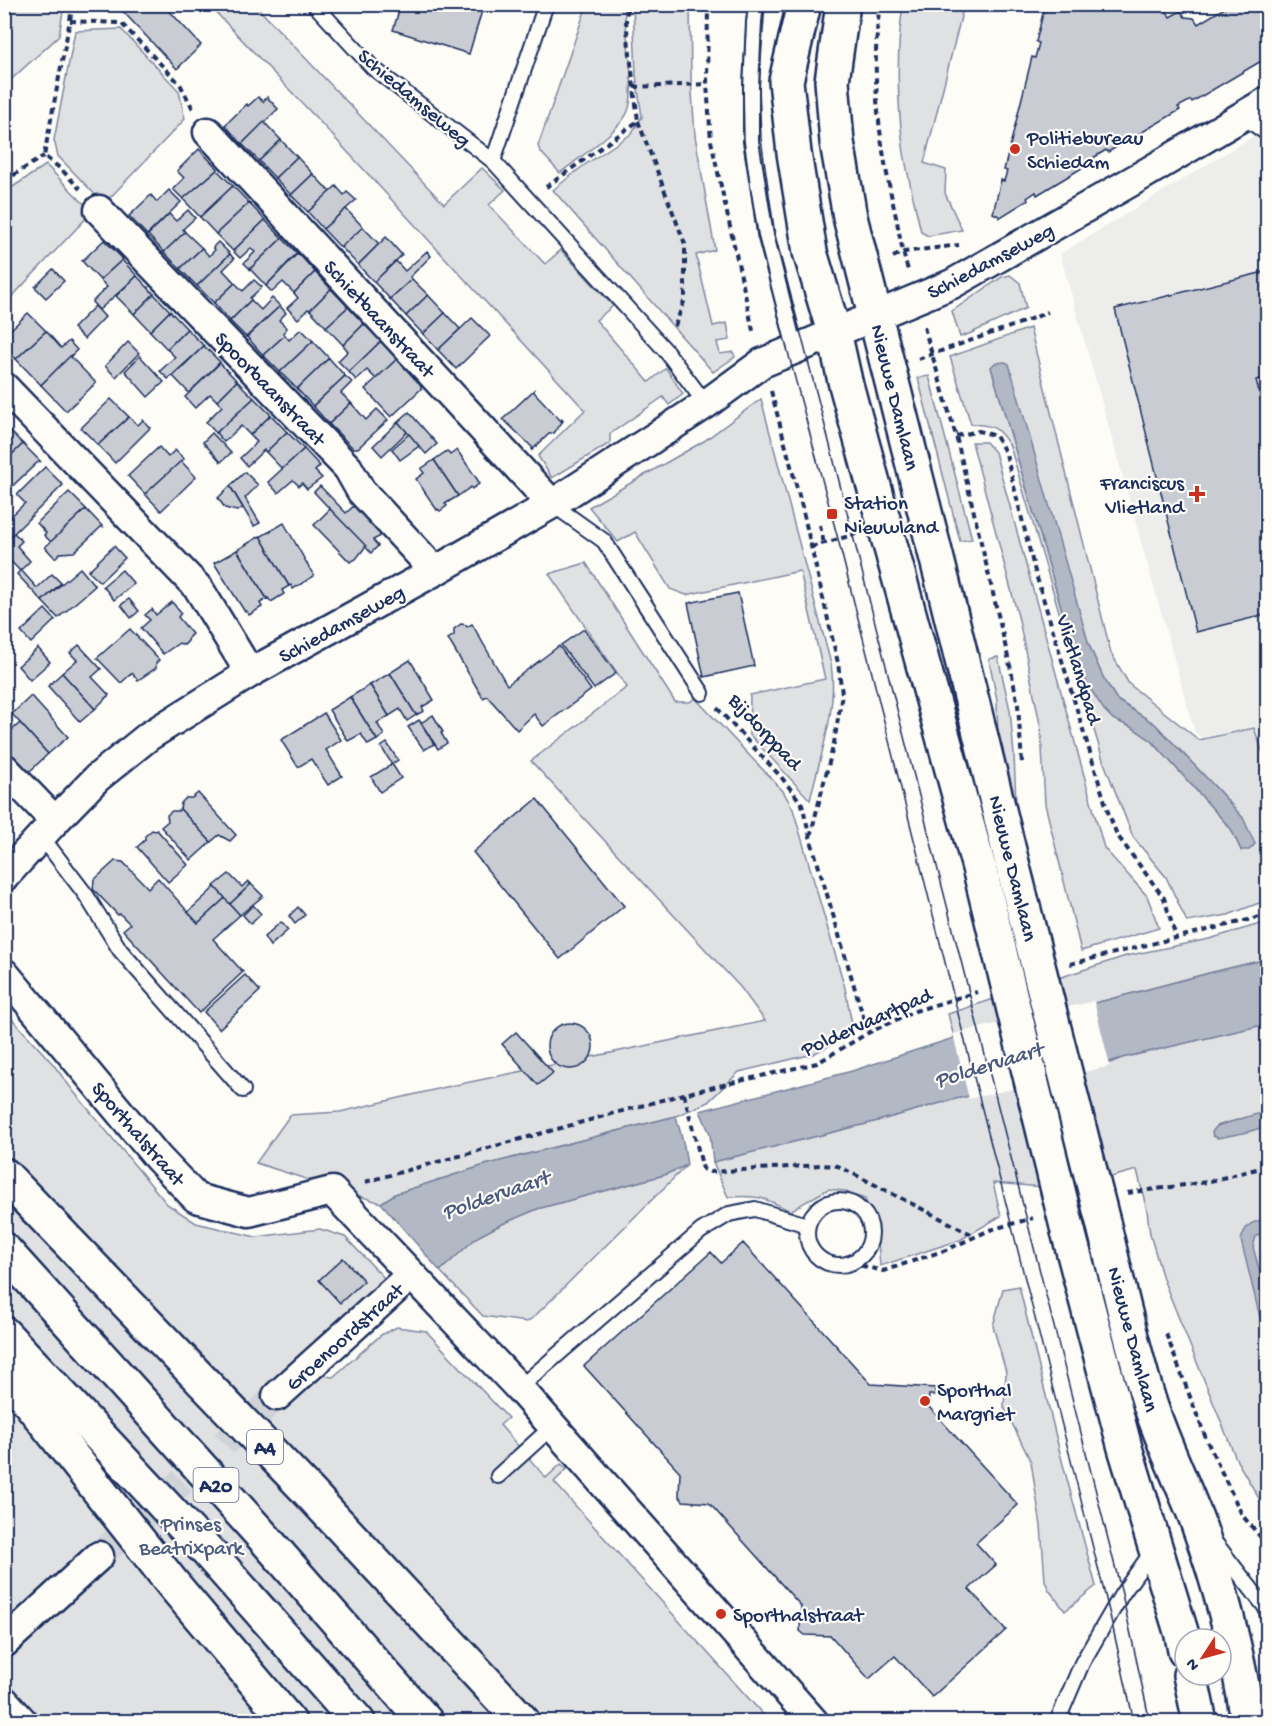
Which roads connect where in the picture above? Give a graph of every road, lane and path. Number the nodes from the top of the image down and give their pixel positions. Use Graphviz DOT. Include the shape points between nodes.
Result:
graph roads {
  1 [pos="73,4"];
  2 [pos="314,4"];
  3 [pos="546,4"];
  4 [pos="628,4"];
  5 [pos="708,4"];
  6 [pos="756,4"];
  7 [pos="804,4"];
  8 [pos="843,4"];
  9 [pos="880,4"];
  10 [pos="70,21"];
  11 [pos="707,84"];
  12 [pos="633,87"];
  13 [pos="1268,101"];
  14 [pos="1242,116"];
  15 [pos="638,121"];
  16 [pos="208,132"];
  17 [pos="1268,134"];
  18 [pos="44,156"];
  19 [pos="493,162"];
  20 [pos="4,182"];
  21 [pos="529,200"];
  22 [pos="99,210"];
  23 [pos="916,299"];
  24 [pos="876,316"];
  25 [pos="834,332"];
  26 [pos="795,349"];
  27 [pos="666,351"];
  28 [pos="762,363"];
  29 [pos="4,387"];
  30 [pos="706,404"];
  31 [pos="956,436"];
  32 [pos="552,504"];
  33 [pos="820,525"];
  34 [pos="864,532"];
  35 [pos="824,544"];
  36 [pos="811,547"];
  37 [pos="435,571"];
  38 [pos="250,673"];
  39 [pos="702,693"];
  40 [pos="4,768"];
  41 [pos="1023,772"];
  42 [pos="48,829"];
  43 [pos="810,837"];
  44 [pos="4,877"];
  45 [pos="1268,915"];
  46 [pos="1176,937"];
  47 [pos="1065,965"];
  48 [pos="4,973"];
  49 [pos="979,991"];
  50 [pos="868,1033"];
  51 [pos="243,1090"];
  52 [pos="684,1094"];
  53 [pos="4,1175"];
  54 [pos="332,1191"];
  55 [pos="807,1225"];
  56 [pos="976,1236"];
  57 [pos="4,1250"];
  58 [pos="411,1275"];
  59 [pos="1164,1329"];
  60 [pos="4,1334"];
  61 [pos="4,1370"];
  62 [pos="519,1388"];
  63 [pos="276,1396"];
  64 [pos="553,1426"];
  65 [pos="498,1476"];
  66 [pos="1195,1517"];
  67 [pos="1268,1546"];
  68 [pos="1155,1548"];
  69 [pos="99,1556"];
  70 [pos="1268,1617"];
  71 [pos="1180,1627"];
  72 [pos="4,1643"];
  73 [pos="1193,1687"];
  74 [pos="4,1701"];
  75 [pos="23,1722"];
  76 [pos="289,1722"];
  77 [pos="358,1722"];
  78 [pos="426,1722"];
  79 [pos="523,1722"];
  80 [pos="814,1722"];
  81 [pos="1057,1722"];
  82 [pos="1200,1722"];
  83 [pos="1248,1722"];
  1 -- 10 [label="path"];
  2 -- 19 [label="lane, Schiedamseweg" via="373,68"];
  3 -- 19 [label="lane, Schiedamseweg"];
  4 -- 12 [label="path" via="626,21"];
  5 -- 11 [label="path"];
  6 -- 26 [label="lane" via="751,141 766,235"];
  7 -- 25 [label="main road, Nieuwe Damlaan" via="786,81 808,241"];
  8 -- 24 [label="main road, Nieuwe Damlaan" via="832,81 837,142 850,217"];
  9 -- 23 [label="path, Nieuwe Damlaan" via="876,106 884,163"];
  10 -- 16 [label="path" via="121,23 180,84 202,128"];
  10 -- 18 [label="path"];
  11 -- 12 [label="path"];
  11 -- 28 [label="path" via="711,141"];
  12 -- 15 [label="path"];
  13 -- 14 [label="street, Schiedamseweg"];
  14 -- 17 [label="lane"];
  14 -- 23 [label="street, Schiedamseweg" via="988,264"];
  15 -- 21 [label="path"];
  15 -- 27 [label="path" via="685,244 685,299"];
  16 -- 32 [label="street, Schietbaanstraat"];
  18 -- 20 [label="path"];
  18 -- 22 [label="path" via="62,169"];
  19 -- 21 [label="lane, Schiedamseweg"];
  21 -- 27 [label="lane, Schiedamseweg"];
  22 -- 37 [label="street, Spoorbaanstraat" via="348,468 361,491"];
  23 -- 24 [label="street, Schiedamseweg"];
  23 -- 31 [label="path, Nieuwe Damlaan"];
  24 -- 25 [label="street, Schiedamseweg"];
  24 -- 66 [label="main road, Nieuwe Damlaan, bridge" via="1125,1314 1150,1403"];
  25 -- 26 [label="street, Schiedamseweg"];
  25 -- 68 [label="main road, Nieuwe Damlaan, bridge" via="980,871 1068,1231"];
  26 -- 28 [label="street, Schiedamseweg"];
  27 -- 30 [label="lane, Schiedamseweg"];
  28 -- 30 [label="street, Schiedamseweg"];
  28 -- 36 [label="path"];
  29 -- 38 [label="street" via="199,590"];
  30 -- 32 [label="street, Schiedamseweg"];
  31 -- 41 [label="path, Nieuwe Damlaan" via="1018,705"];
  31 -- 46 [label="path, Vlietlandpad" via="980,431 996,436 1006,454 1034,568 1108,812 1117,835 1164,898"];
  32 -- 37 [label="street, Schiedamseweg"];
  32 -- 39 [label="lane, Bijdorppad" via="603,541"];
  33 -- 35 [label="path"];
  34 -- 35 [label="path"];
  35 -- 36 [label="path"];
  36 -- 43 [label="path" via="842,694"];
  37 -- 38 [label="street, Schiedamseweg"];
  38 -- 42 [label="street, Schiedamseweg" via="149,736 97,778"];
  39 -- 43 [label="path, Bijdorppad" via="802,804"];
  40 -- 42 [label="street"];
  42 -- 44 [label="street, Schiedamseweg"];
  42 -- 51 [label="lane" via="120,950"];
  43 -- 50 [label="path, Bijdorppad"];
  45 -- 46 [label="path"];
  46 -- 47 [label="path"];
  48 -- 54 [label="street, Sporthalstraat" via="196,1198 249,1212"];
  49 -- 50 [label="path, Poldervaartpad" via="915,1011"];
  50 -- 52 [label="path, Poldervaartpad" via="817,1063"];
  52 -- 54 [label="path, Poldervaartpad"];
  52 -- 56 [label="path" via="703,1169 710,1172 838,1166"];
  53 -- 79 [label="main road, A4" via="309,1492"];
  54 -- 58 [label="street"];
  55 -- 55 [label="lane" via="808,1246 831,1265 841,1266 860,1258 871,1241 872,1230 864,1212 847,1201 826,1203"];
  55 -- 62 [label="lane" via="755,1209 729,1214 701,1231"];
  57 -- 78 [label="main road, A20"];
  58 -- 62 [label="street"];
  58 -- 63 [label="street, Groenoordstraat"];
  59 -- 67 [label="path, Nieuwe Damlaan" via="1207,1441 1242,1515"];
  60 -- 77 [label="main road, A20" via="209,1553"];
  61 -- 76 [label="main road" via="172,1584"];
  62 -- 64 [label="street"];
  64 -- 65 [label="lane"];
  64 -- 80 [label="street"];
  66 -- 70 [label="lane" via="1266,1608"];
  66 -- 83 [label="main road, Nieuwe Damlaan" via="1229,1622"];
  68 -- 71 [label="main road, Nieuwe Damlaan"];
  68 -- 81 [label="lane" via="1122,1594 1082,1663"];
  69 -- 72 [label="street"];
  73 -- 82 [label="main road"];
  74 -- 75 [label="street"];
}
